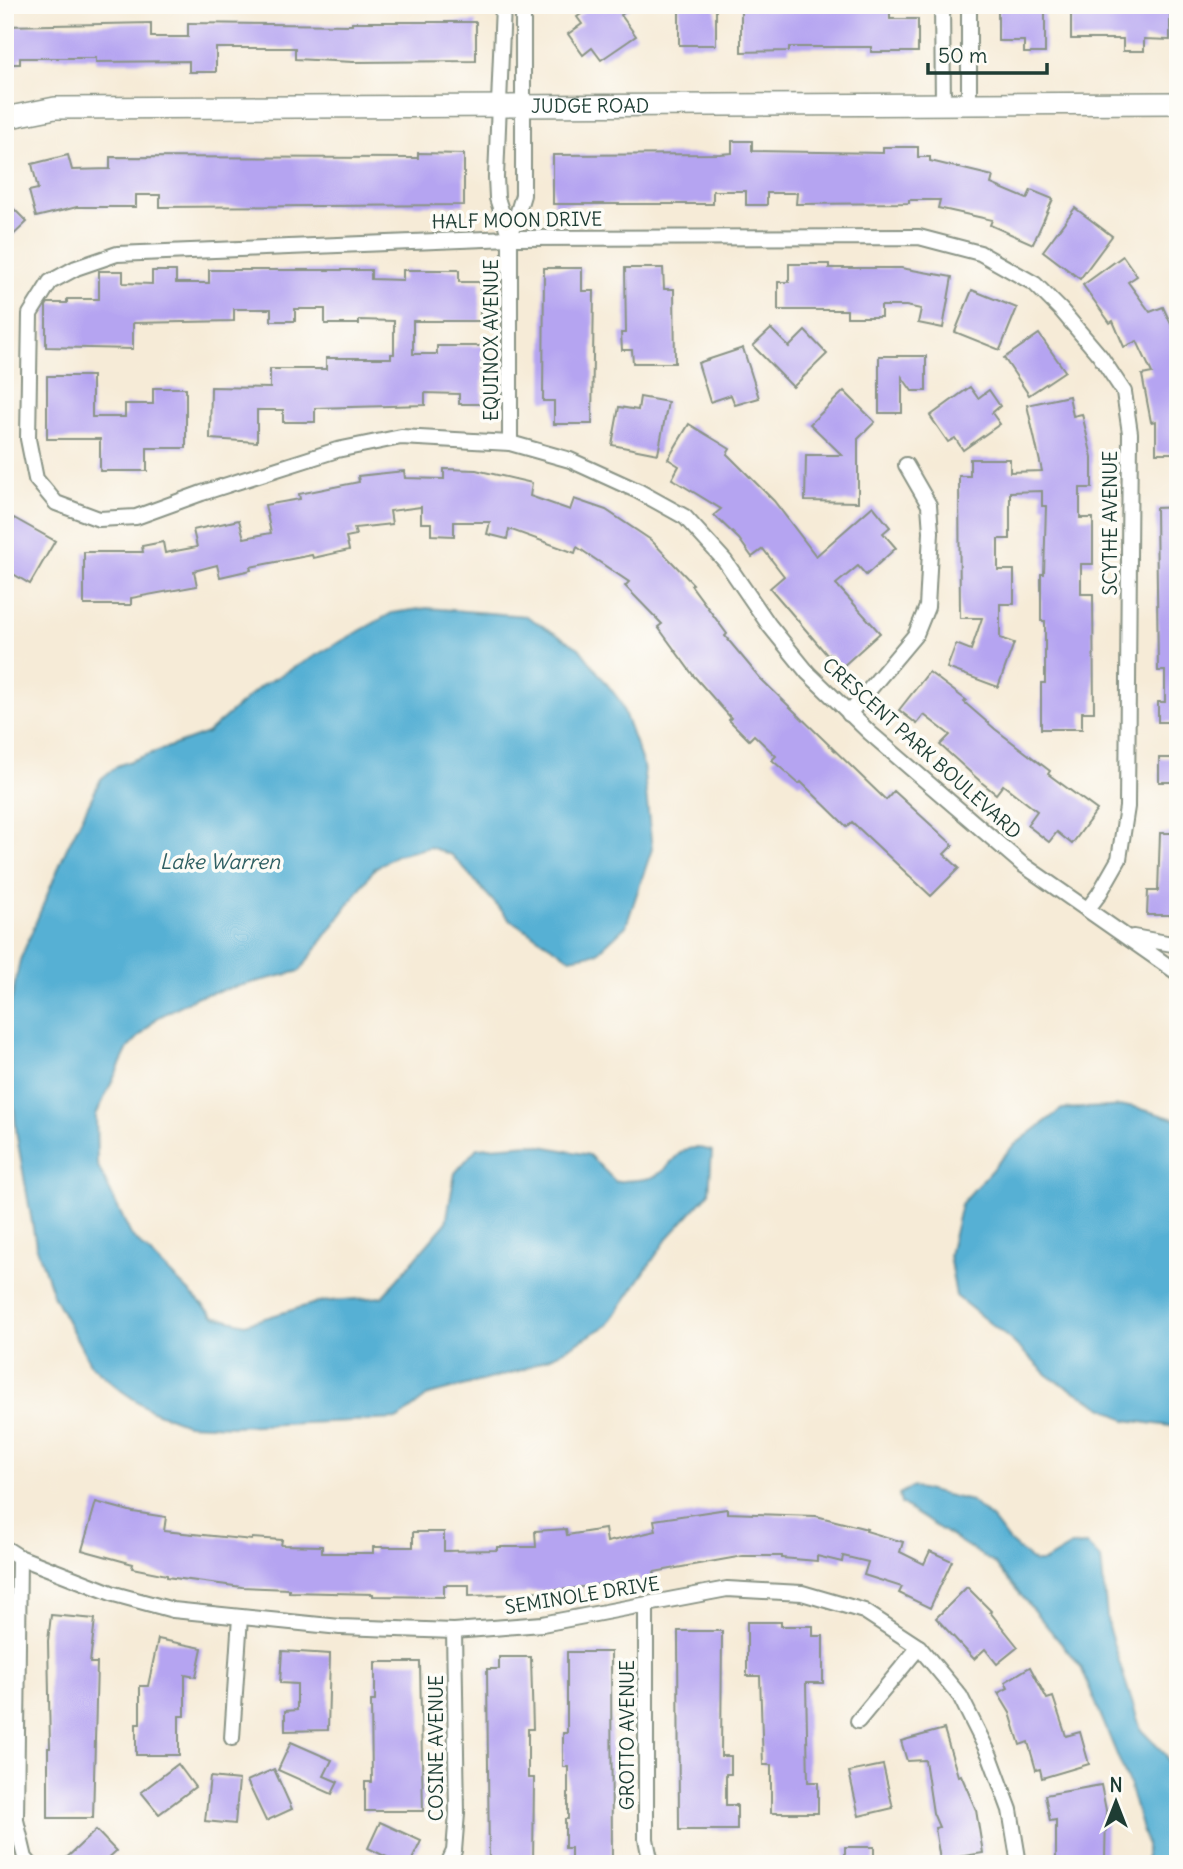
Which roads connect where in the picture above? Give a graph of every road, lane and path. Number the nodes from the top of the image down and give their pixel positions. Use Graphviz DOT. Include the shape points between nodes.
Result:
graph roads {
  1 [pos="503,5"];
  2 [pos="521,5"];
  3 [pos="942,5"];
  4 [pos="969,5"];
  5 [pos="942,22"];
  6 [pos="969,22"];
  7 [pos="1178,103"];
  8 [pos="524,104"];
  9 [pos="943,104"];
  10 [pos="969,104"];
  11 [pos="499,105"];
  12 [pos="5,118"];
  13 [pos="496,177"];
  14 [pos="524,178"];
  15 [pos="919,237"];
  16 [pos="510,238"];
  17 [pos="510,443"];
  18 [pos="906,465"];
  19 [pos="136,517"];
  20 [pos="849,713"];
  21 [pos="1087,910"];
  22 [pos="1128,936"];
  23 [pos="1178,945"];
  24 [pos="1178,973"];
  25 [pos="5,1548"];
  26 [pos="19,1558"];
  27 [pos="646,1606"];
  28 [pos="240,1617"];
  29 [pos="453,1631"];
  30 [pos="919,1647"];
  31 [pos="858,1721"];
  32 [pos="232,1738"];
  33 [pos="30,1864"];
  34 [pos="448,1864"];
  35 [pos="651,1864"];
  36 [pos="1020,1864"];
  1 -- 11 [label="street, EQUINOX AVENUE"];
  2 -- 8 [label="street, EQUINOX AVENUE"];
  3 -- 5 [label="street"];
  4 -- 6 [label="street"];
  5 -- 6 [label="street"];
  5 -- 9 [label="street"];
  6 -- 10 [label="street"];
  7 -- 10 [label="street, JUDGE ROAD"];
  8 -- 9 [label="street, JUDGE ROAD"];
  8 -- 11 [label="street, JUDGE ROAD"];
  8 -- 14 [label="street, EQUINOX AVENUE"];
  9 -- 10 [label="street, JUDGE ROAD"];
  11 -- 12 [label="street, JUDGE ROAD" via="55,108"];
  11 -- 13 [label="street, EQUINOX AVENUE"];
  13 -- 14 [label="street"];
  13 -- 16 [label="street, EQUINOX AVENUE" via="497,198"];
  14 -- 16 [label="street, EQUINOX AVENUE"];
  15 -- 16 [label="street, HALF MOON DRIVE"];
  15 -- 21 [label="street, SCYTHE AVENUE" via="980,253 1035,284 1100,356 1124,393 1130,433 1127,807 1119,859"];
  16 -- 17 [label="street, EQUINOX AVENUE"];
  16 -- 19 [label="street, HALF MOON DRIVE" via="117,254 50,282 30,314 28,439 36,479 56,503 99,519"];
  17 -- 19 [label="street, CRESCENT PARK BOULEVARD" via="388,439 337,450"];
  17 -- 20 [label="street, CRESCENT PARK BOULEVARD" via="570,460 685,517 725,561 808,673"];
  18 -- 20 [label="street" via="929,505 927,607 916,634"];
  20 -- 21 [label="street, CRESCENT PARK BOULEVARD" via="1022,864"];
  21 -- 22 [label="street, CRESCENT PARK BOULEVARD"];
  22 -- 23 [label="street, CRESCENT PARK BOULEVARD"];
  22 -- 24 [label="street, CRESCENT PARK BOULEVARD"];
  25 -- 26 [label="street, SEMINOLE DRIVE"];
  26 -- 28 [label="street, SEMINOLE DRIVE" via="114,1594 173,1610"];
  26 -- 33 [label="street" via="16,1820"];
  27 -- 29 [label="street, SEMINOLE DRIVE" via="541,1624"];
  27 -- 30 [label="street, SEMINOLE DRIVE" via="727,1589 802,1593 864,1611"];
  27 -- 35 [label="street, GROTTO AVENUE" via="646,1839"];
  28 -- 29 [label="street, SEMINOLE DRIVE"];
  28 -- 32 [label="street"];
  29 -- 34 [label="street, COSINE AVENUE" via="457,1813 454,1851"];
  30 -- 31 [label="street"];
  30 -- 36 [label="street, SEMINOLE DRIVE" via="960,1696 990,1756 1010,1810"];
}
